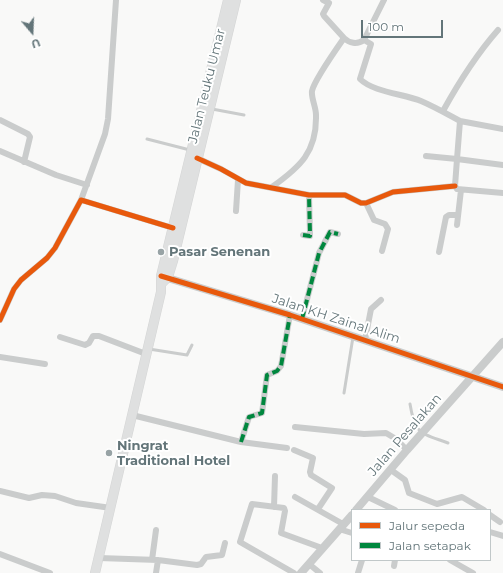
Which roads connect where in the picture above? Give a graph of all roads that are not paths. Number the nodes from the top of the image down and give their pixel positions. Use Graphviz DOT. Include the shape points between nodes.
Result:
graph roads {
  1 [pos="116,0"];
  2 [pos="228,0"];
  3 [pos="236,0"];
  4 [pos="323,0"];
  5 [pos="384,0"];
  6 [pos="498,30"];
  7 [pos="344,38"];
  8 [pos="364,40"];
  9 [pos="208,108"];
  10 [pos="443,111"];
  11 [pos="244,115"];
  12 [pos="0,120"];
  13 [pos="460,121"];
  14 [pos="200,129"];
  15 [pos="503,129"];
  16 [pos="147,139"];
  17 [pos="0,151"];
  18 [pos="194,154"];
  19 [pos="426,156"];
  20 [pos="456,159"];
  21 [pos="24,162"];
  22 [pos="503,165"];
  23 [pos="238,180"];
  24 [pos="87,185"];
  25 [pos="272,187"];
  26 [pos="458,188"];
  27 [pos="503,193"];
  28 [pos="309,195"];
  29 [pos="81,200"];
  30 [pos="366,202"];
  31 [pos="236,211"];
  32 [pos="457,215"];
  33 [pos="457,226"];
  34 [pos="173,228"];
  35 [pos="338,234"];
  36 [pos="303,235"];
  37 [pos="382,251"];
  38 [pos="439,252"];
  39 [pos="164,279"];
  40 [pos="382,300"];
  41 [pos="290,315"];
  42 [pos="302,319"];
  43 [pos="0,320"];
  44 [pos="60,337"];
  45 [pos="353,337"];
  46 [pos="365,340"];
  47 [pos="503,342"];
  48 [pos="192,345"];
  49 [pos="147,351"];
  50 [pos="0,357"];
  51 [pos="44,364"];
  52 [pos="472,376"];
  53 [pos="503,387"];
  54 [pos="344,393"];
  55 [pos="410,404"];
  56 [pos="132,415"];
  57 [pos="295,427"];
  58 [pos="422,433"];
  59 [pos="241,442"];
  60 [pos="448,443"];
  61 [pos="287,448"];
  62 [pos="294,450"];
  63 [pos="407,450"];
  64 [pos="391,470"];
  65 [pos="275,476"];
  66 [pos="0,491"];
  67 [pos="295,497"];
  68 [pos="368,497"];
  69 [pos="274,507"];
  70 [pos="111,508"];
  71 [pos="318,509"];
  72 [pos="357,509"];
  73 [pos="393,509"];
  74 [pos="482,509"];
  75 [pos="351,516"];
  76 [pos="491,516"];
  77 [pos="500,522"];
  78 [pos="341,527"];
  79 [pos="156,530"];
  80 [pos="351,532"];
  81 [pos="491,532"];
  82 [pos="503,536"];
  83 [pos="225,543"];
  84 [pos="322,548"];
  85 [pos="0,554"];
  86 [pos="98,558"];
  87 [pos="155,560"];
  88 [pos="362,561"];
  89 [pos="458,562"];
  90 [pos="309,564"];
  91 [pos="468,572"];
  92 [pos="50,573"];
  93 [pos="95,573"];
  94 [pos="156,573"];
  95 [pos="294,573"];
  96 [pos="301,573"];
  97 [pos="320,573"];
  98 [pos="358,573"];
  1 -- 24 [label="street" via="108,119"];
  2 -- 14 [label="main road, Jalan Teuku Umar"];
  3 -- 9 [label="main road, Jalan Teuku Umar"];
  4 -- 7 [label="street" via="329,3 324,16"];
  5 -- 8 [label="street"];
  6 -- 10 [label="street" via="463,75"];
  7 -- 8 [label="street" via="352,43"];
  7 -- 25 [label="street" via="313,88 316,122 306,158 298,168"];
  8 -- 10 [label="street" via="371,44 360,79 363,82"];
  9 -- 11 [label="lane"];
  9 -- 14 [label="main road, Jalan Teuku Umar"];
  10 -- 13 [label="street"];
  12 -- 21 [label="street" via="30,137"];
  13 -- 15 [label="street"];
  13 -- 20 [label="street"];
  14 -- 18 [label="main road, Jalan Teuku Umar"];
  16 -- 18 [label="lane"];
  17 -- 21 [label="street"];
  18 -- 23 [label="street"];
  18 -- 34 [label="main road, Jalan Teuku Umar"];
  18 -- 39 [label="main road, Jalan Teuku Umar"];
  19 -- 20 [label="street"];
  20 -- 22 [label="street"];
  20 -- 26 [label="street"];
  21 -- 24 [label="street"];
  23 -- 25 [label="street"];
  23 -- 31 [label="street"];
  24 -- 29 [label="street"];
  25 -- 28 [label="street"];
  26 -- 27 [label="street"];
  26 -- 30 [label="street" via="393,192"];
  26 -- 32 [label="street"];
  28 -- 30 [label="street" via="345,196 361,203"];
  28 -- 36 [label="street" via="310,236"];
  29 -- 34 [label="street"];
  29 -- 43 [label="street" via="55,248 18,285"];
  30 -- 37 [label="street" via="374,220 384,224 388,229"];
  32 -- 33 [label="street"];
  32 -- 38 [label="street" via="446,217"];
  34 -- 39 [label="main road, Jalan Teuku Umar"];
  35 -- 42 [label="street" via="330,232 319,253"];
  39 -- 41 [label="street, Jalan KH Zainal Alim"];
  39 -- 49 [label="main road"];
  40 -- 46 [label="street" via="371,310"];
  41 -- 42 [label="street, Jalan KH Zainal Alim"];
  41 -- 59 [label="street" via="280,366 277,371 267,375 262,413 249,417"];
  42 -- 45 [label="street, Jalan KH Zainal Alim"];
  44 -- 49 [label="street" via="85,345 93,336 99,336"];
  45 -- 46 [label="street, Jalan KH Zainal Alim"];
  45 -- 54 [label="lane"];
  46 -- 52 [label="street, Jalan KH Zainal Alim"];
  47 -- 52 [label="street, Jalan Pesalakan"];
  48 -- 49 [label="lane" via="187,355"];
  49 -- 56 [label="main road"];
  50 -- 51 [label="street"];
  52 -- 53 [label="street, Jalan KH Zainal Alim"];
  52 -- 58 [label="street, Jalan Pesalakan"];
  55 -- 58 [label="lane" via="413,421"];
  56 -- 59 [label="street"];
  56 -- 70 [label="main road"];
  57 -- 63 [label="street" via="364,434 386,433"];
  58 -- 60 [label="lane"];
  58 -- 63 [label="street, Jalan Pesalakan"];
  59 -- 61 [label="street"];
  62 -- 71 [label="street" via="313,458 311,475 332,488"];
  63 -- 64 [label="street, Jalan Pesalakan"];
  64 -- 68 [label="street, Jalan Pesalakan"];
  64 -- 74 [label="street" via="403,478 408,491 413,495 441,504 462,497"];
  65 -- 69 [label="street"];
  66 -- 70 [label="street" via="28,498 55,496 80,504"];
  67 -- 71 [label="street"];
  68 -- 72 [label="street, Jalan Pesalakan"];
  68 -- 73 [label="street"];
  69 -- 84 [label="street" via="285,510 280,531 282,534"];
  69 -- 95 [label="street" via="252,504 240,541"];
  70 -- 86 [label="main road"];
  71 -- 78 [label="street"];
  75 -- 78 [label="street"];
  76 -- 77 [label="street"];
  78 -- 80 [label="street"];
  78 -- 84 [label="street"];
  79 -- 87 [label="street"];
  81 -- 82 [label="street"];
  83 -- 87 [label="street" via="222,555 206,557 199,564"];
  84 -- 90 [label="street"];
  85 -- 92 [label="street"];
  86 -- 87 [label="street"];
  86 -- 93 [label="main road"];
  87 -- 94 [label="street"];
  88 -- 98 [label="street"];
  89 -- 91 [label="street"];
  90 -- 96 [label="street"];
  90 -- 97 [label="street"];
}
